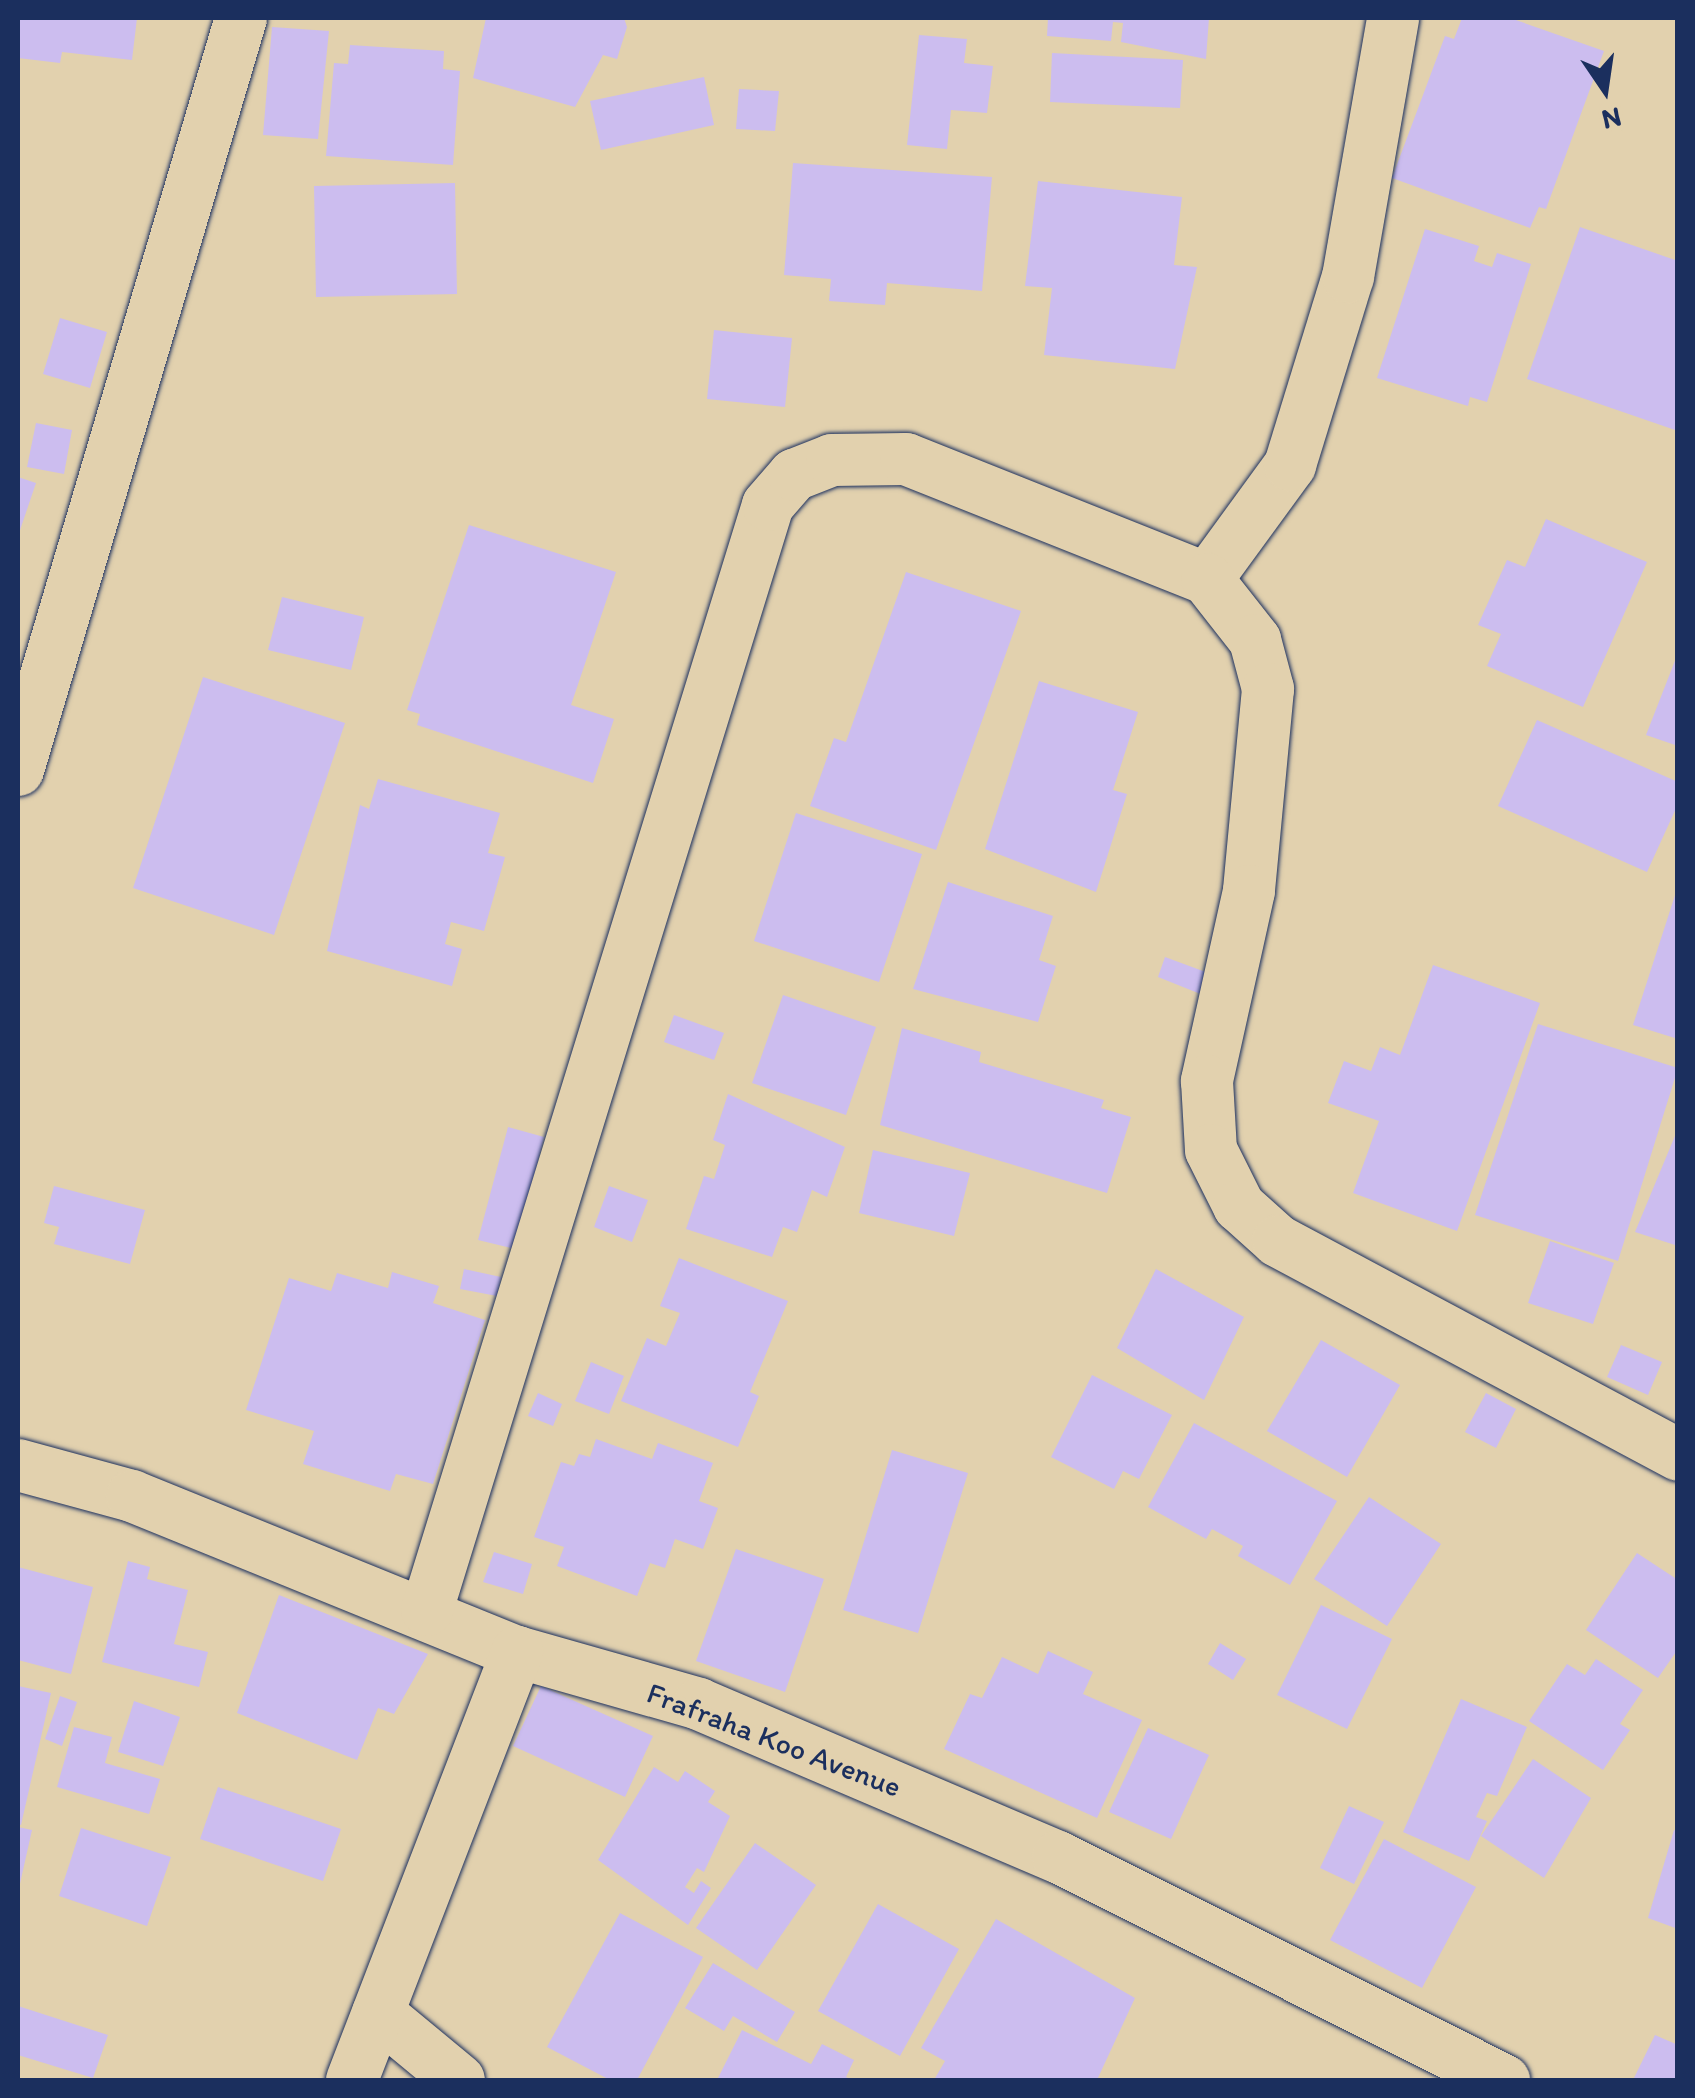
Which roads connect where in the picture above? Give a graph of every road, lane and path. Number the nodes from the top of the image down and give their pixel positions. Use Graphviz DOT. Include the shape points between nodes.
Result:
graph roads {
  1 [pos="241,18"];
  2 [pos="1392,18"];
  3 [pos="1206,579"];
  4 [pos="18,770"];
  5 [pos="1678,1456"];
  6 [pos="18,1465"];
  7 [pos="427,1610"];
  8 [pos="517,1652"];
  9 [pos="378,2013"];
  10 [pos="352,2080"];
  11 [pos="458,2080"];
  12 [pos="1504,2080"];
  1 -- 4 [label="street"];
  2 -- 3 [label="street" via="1348,276 1290,465"];
  3 -- 5 [label="street" via="1255,640 1268,689 1249,891 1207,1081 1212,1150 1239,1206 1278,1241"];
  3 -- 7 [label="street" via="906,460 832,460 794,475 768,504"];
  6 -- 7 [label="street, Frafraha Koo Avenue" via="132,1496"];
  7 -- 8 [label="street, Frafraha Koo Avenue"];
  8 -- 9 [label="street"];
  8 -- 12 [label="street, Frafraha Koo Avenue" via="699,1704 1058,1856"];
  9 -- 10 [label="street"];
  9 -- 11 [label="street"];
}
